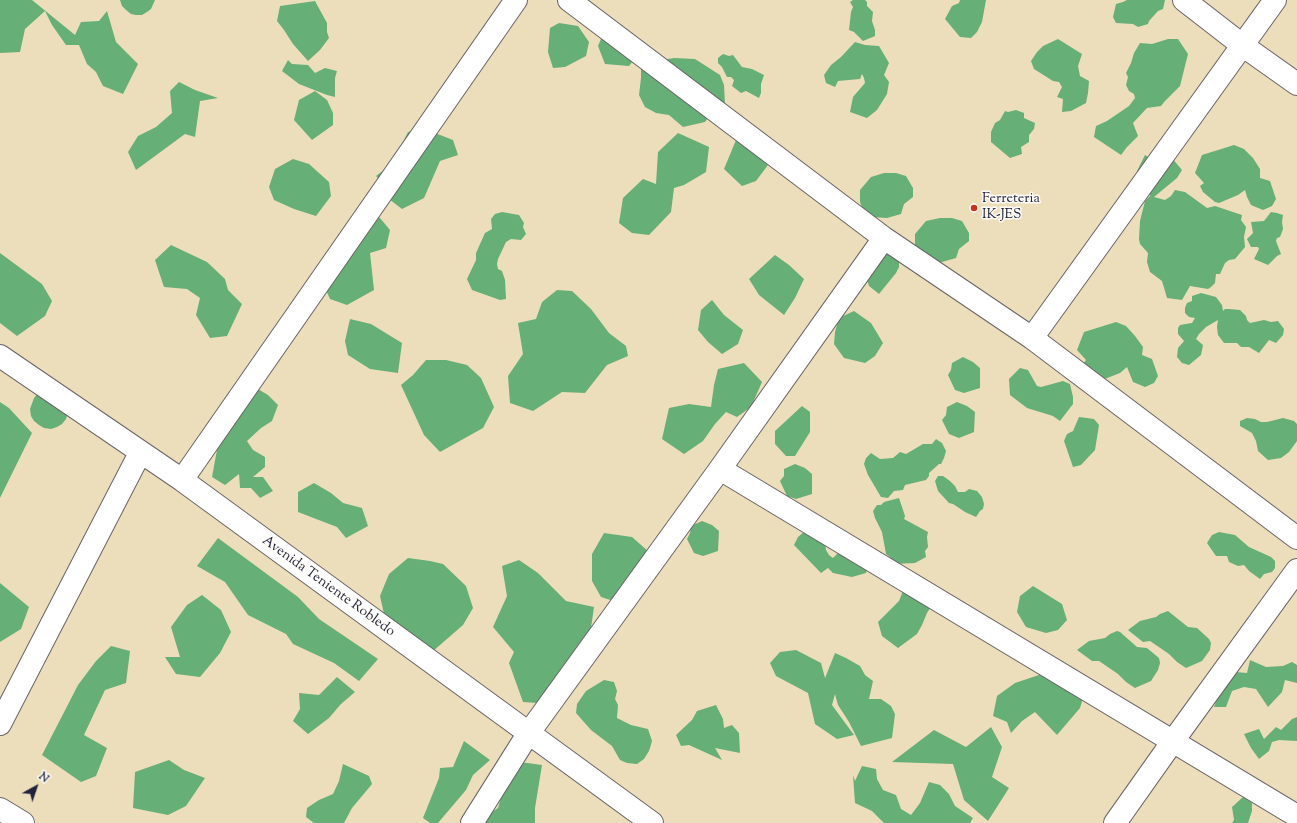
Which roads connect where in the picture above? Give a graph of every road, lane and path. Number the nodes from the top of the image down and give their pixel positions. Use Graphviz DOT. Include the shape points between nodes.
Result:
graph roads {
  1 [pos="516,0"];
  2 [pos="568,0"];
  3 [pos="1184,0"];
  4 [pos="1275,0"];
  5 [pos="1242,45"];
  6 [pos="1297,84"];
  7 [pos="884,238"];
  8 [pos="1032,338"];
  9 [pos="0,356"];
  10 [pos="140,453"];
  11 [pos="720,469"];
  12 [pos="182,480"];
  13 [pos="1297,538"];
  14 [pos="1297,570"];
  15 [pos="0,724"];
  16 [pos="528,734"];
  17 [pos="1173,741"];
  18 [pos="0,810"];
  19 [pos="1297,816"];
  20 [pos="23,823"];
  21 [pos="472,823"];
  22 [pos="652,823"];
  23 [pos="1115,823"];
  1 -- 12 [label="street"];
  2 -- 7 [label="street"];
  3 -- 5 [label="street"];
  4 -- 5 [label="street"];
  5 -- 6 [label="street"];
  5 -- 8 [label="street"];
  7 -- 8 [label="street"];
  7 -- 11 [label="street"];
  8 -- 13 [label="street"];
  9 -- 10 [label="street, Avenida Teniente Robledo"];
  10 -- 12 [label="street, Avenida Teniente Robledo"];
  10 -- 15 [label="street"];
  11 -- 16 [label="street"];
  11 -- 17 [label="street"];
  12 -- 16 [label="street, Avenida Teniente Robledo"];
  14 -- 17 [label="street"];
  16 -- 21 [label="street"];
  16 -- 22 [label="street, Avenida Teniente Robledo"];
  17 -- 19 [label="street"];
  17 -- 23 [label="street"];
  18 -- 20 [label="street"];
}
